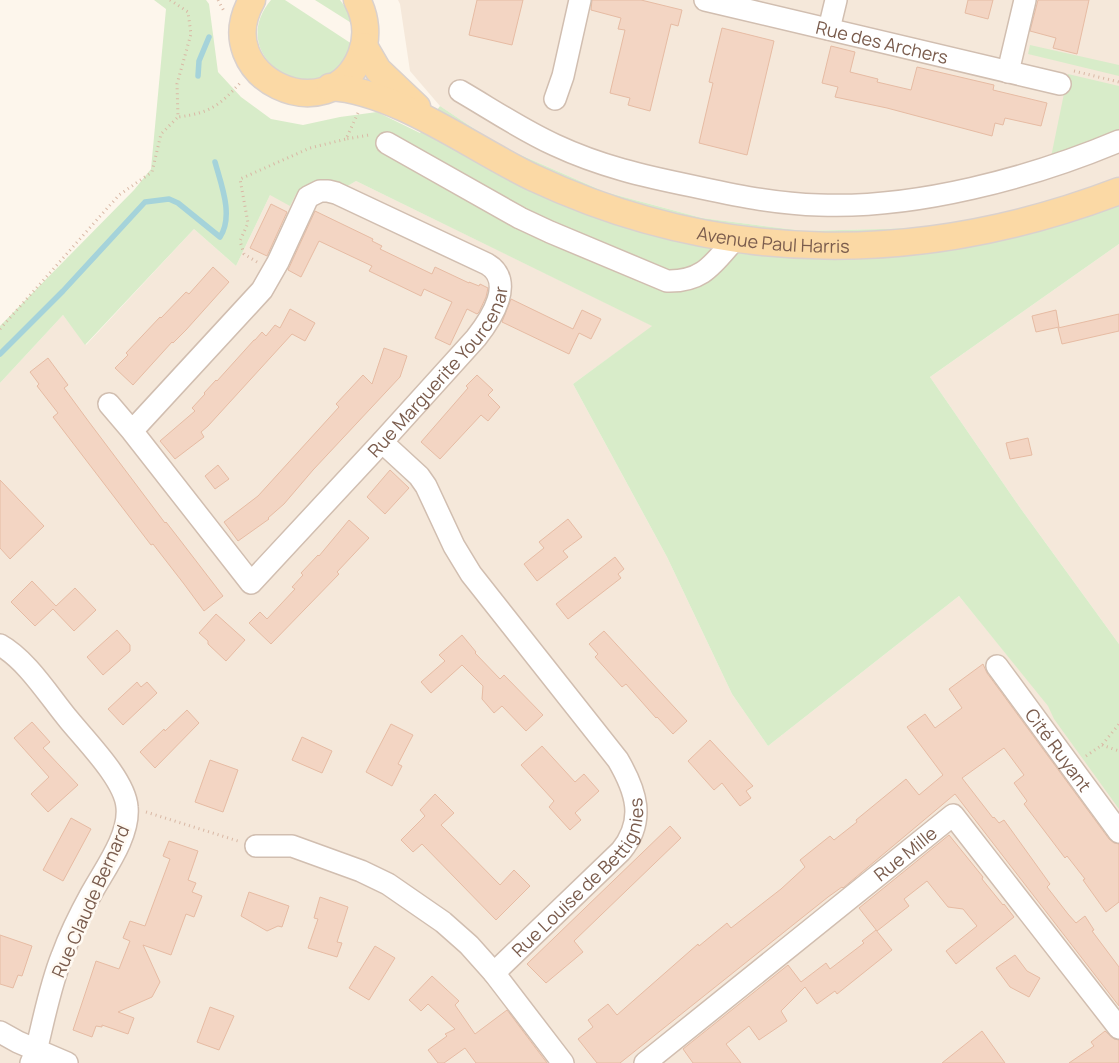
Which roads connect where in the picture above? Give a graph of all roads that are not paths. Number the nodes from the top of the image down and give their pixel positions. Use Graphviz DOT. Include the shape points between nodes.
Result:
graph roads {
  1 [pos="252,0"];
  2 [pos="580,0"];
  3 [pos="705,0"];
  4 [pos="836,0"];
  5 [pos="1025,0"];
  6 [pos="363,4"];
  7 [pos="233,13"];
  8 [pos="829,29"];
  9 [pos="364,46"];
  10 [pos="1008,72"];
  11 [pos="1060,84"];
  12 [pos="330,88"];
  13 [pos="460,92"];
  14 [pos="555,99"];
  15 [pos="442,128"];
  16 [pos="1119,141"];
  17 [pos="387,143"];
  18 [pos="1119,191"];
  19 [pos="735,239"];
  20 [pos="110,404"];
  21 [pos="132,431"];
  22 [pos="382,442"];
  23 [pos="0,645"];
  24 [pos="997,666"];
  25 [pos="1119,832"];
  26 [pos="256,846"];
  27 [pos="494,973"];
  28 [pos="1119,1028"];
  29 [pos="0,1032"];
  30 [pos="34,1057"];
  31 [pos="67,1063"];
  32 [pos="563,1063"];
  33 [pos="645,1063"];
  1 -- 7 [label="main road, Avenue Paul Harris" via="246,14"];
  2 -- 14 [label="street"];
  3 -- 8 [label="street, Rue des Archers"];
  4 -- 8 [label="street"];
  5 -- 10 [label="street"];
  6 -- 9 [label="main road, Avenue Paul Harris"];
  7 -- 12 [label="main road, Avenue Paul Harris" via="253,65 270,83 306,93"];
  8 -- 10 [label="street, Rue des Archers"];
  9 -- 12 [label="main road, Avenue Paul Harris" via="350,73"];
  9 -- 15 [label="main road, Avenue Paul Harris" via="385,78"];
  10 -- 11 [label="street, Rue des Archers"];
  12 -- 15 [label="main road, Avenue Paul Harris" via="352,89 372,95"];
  13 -- 16 [label="street" via="554,144 619,170 721,192 801,204 872,204 956,191 1031,173"];
  15 -- 19 [label="main road, Avenue Paul Harris" via="508,166 573,195 647,220"];
  17 -- 19 [label="street" via="520,218 667,281 686,281 705,271"];
  18 -- 19 [label="main road, Avenue Paul Harris" via="1011,225 906,244 834,247"];
  20 -- 21 [label="street, Rue Marguerite Yourcenar"];
  21 -- 22 [label="street, Rue Marguerite Yourcenar" via="251,583"];
  21 -- 22 [label="street, Rue Marguerite Yourcenar" via="262,290 304,203 314,193 328,191 498,272 500,295 483,329"];
  22 -- 27 [label="street, Rue Louise de Bettignies" via="419,476 471,574 618,760 636,801 635,824 622,851"];
  23 -- 30 [label="street, Rue Claude Bernard" via="25,665 112,773 127,808 127,821 120,841 80,915 55,973"];
  24 -- 25 [label="street, Cité Ruyant"];
  26 -- 27 [label="street, Rue Louise de Bettignies" via="292,846 388,884 443,922"];
  27 -- 32 [label="street"];
  28 -- 33 [label="street, Rue Mille" via="953,815"];
  29 -- 30 [label="street"];
  30 -- 31 [label="street"];
}
